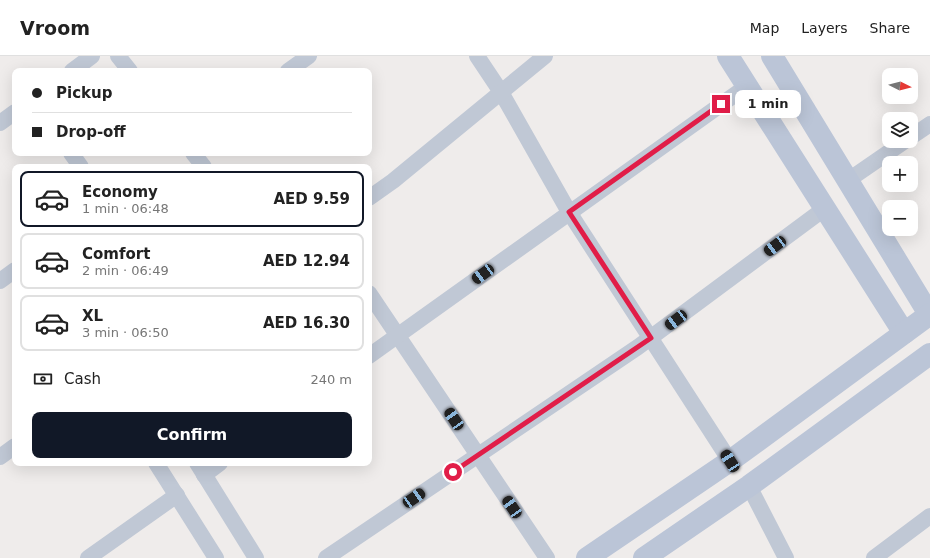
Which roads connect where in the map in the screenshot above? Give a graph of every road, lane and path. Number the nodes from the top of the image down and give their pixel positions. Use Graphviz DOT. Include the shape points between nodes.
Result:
graph roads {
  1 [pos="92,56"];
  2 [pos="118,56"];
  3 [pos="309,56"];
  4 [pos="477,56"];
  5 [pos="545,56"];
  6 [pos="728,56"];
  7 [pos="776,58"];
  8 [pos="76,68"];
  9 [pos="128,68"];
  10 [pos="292,68"];
  11 [pos="747,86"];
  12 [pos="502,92"];
  13 [pos="12,114"];
  14 [pos="0,123"];
  15 [pos="930,124"];
  16 [pos="918,132"];
  17 [pos="895,148"];
  18 [pos="195,156"];
  19 [pos="202,164"];
  20 [pos="847,181"];
  21 [pos="372,196"];
  22 [pos="824,209"];
  23 [pos="569,212"];
  24 [pos="12,272"];
  25 [pos="0,281"];
  26 [pos="372,298"];
  27 [pos="929,314"];
  28 [pos="904,333"];
  29 [pos="397,336"];
  30 [pos="651,338"];
  31 [pos="372,354"];
  32 [pos="927,363"];
  33 [pos="12,448"];
  34 [pos="478,455"];
  35 [pos="0,457"];
  36 [pos="730,461"];
  37 [pos="158,466"];
  38 [pos="210,466"];
  39 [pos="200,469"];
  40 [pos="749,486"];
  41 [pos="177,495"];
  42 [pos="930,516"];
  43 [pos="88,558"];
  44 [pos="216,558"];
  45 [pos="256,558"];
  46 [pos="326,558"];
  47 [pos="547,558"];
  48 [pos="587,558"];
  49 [pos="644,558"];
  50 [pos="786,558"];
  51 [pos="874,558"];
  1 -- 8 [label="street"];
  2 -- 9 [label="street"];
  3 -- 10 [label="street"];
  4 -- 12 [label="street"];
  5 -- 12 [label="street"];
  6 -- 11 [label="main road"];
  7 -- 20 [label="main road"];
  11 -- 22 [label="main road"];
  11 -- 23 [label="street"];
  12 -- 21 [label="street"];
  12 -- 23 [label="street"];
  13 -- 14 [label="street"];
  15 -- 16 [label="street"];
  17 -- 20 [label="street"];
  18 -- 19 [label="street"];
  20 -- 27 [label="main road"];
  22 -- 28 [label="main road"];
  22 -- 30 [label="street"];
  23 -- 29 [label="street"];
  23 -- 30 [label="street"];
  24 -- 25 [label="street"];
  26 -- 29 [label="street"];
  27 -- 28 [label="main road"];
  28 -- 36 [label="main road"];
  29 -- 31 [label="street"];
  29 -- 34 [label="street"];
  30 -- 34 [label="street"];
  30 -- 36 [label="street"];
  32 -- 40 [label="main road"];
  33 -- 35 [label="street"];
  34 -- 46 [label="street"];
  34 -- 47 [label="street"];
  36 -- 48 [label="main road"];
  37 -- 41 [label="street"];
  38 -- 39 [label="street"];
  39 -- 45 [label="street"];
  40 -- 49 [label="main road"];
  40 -- 50 [label="street"];
  41 -- 43 [label="street"];
  41 -- 44 [label="street"];
  42 -- 51 [label="street"];
}
